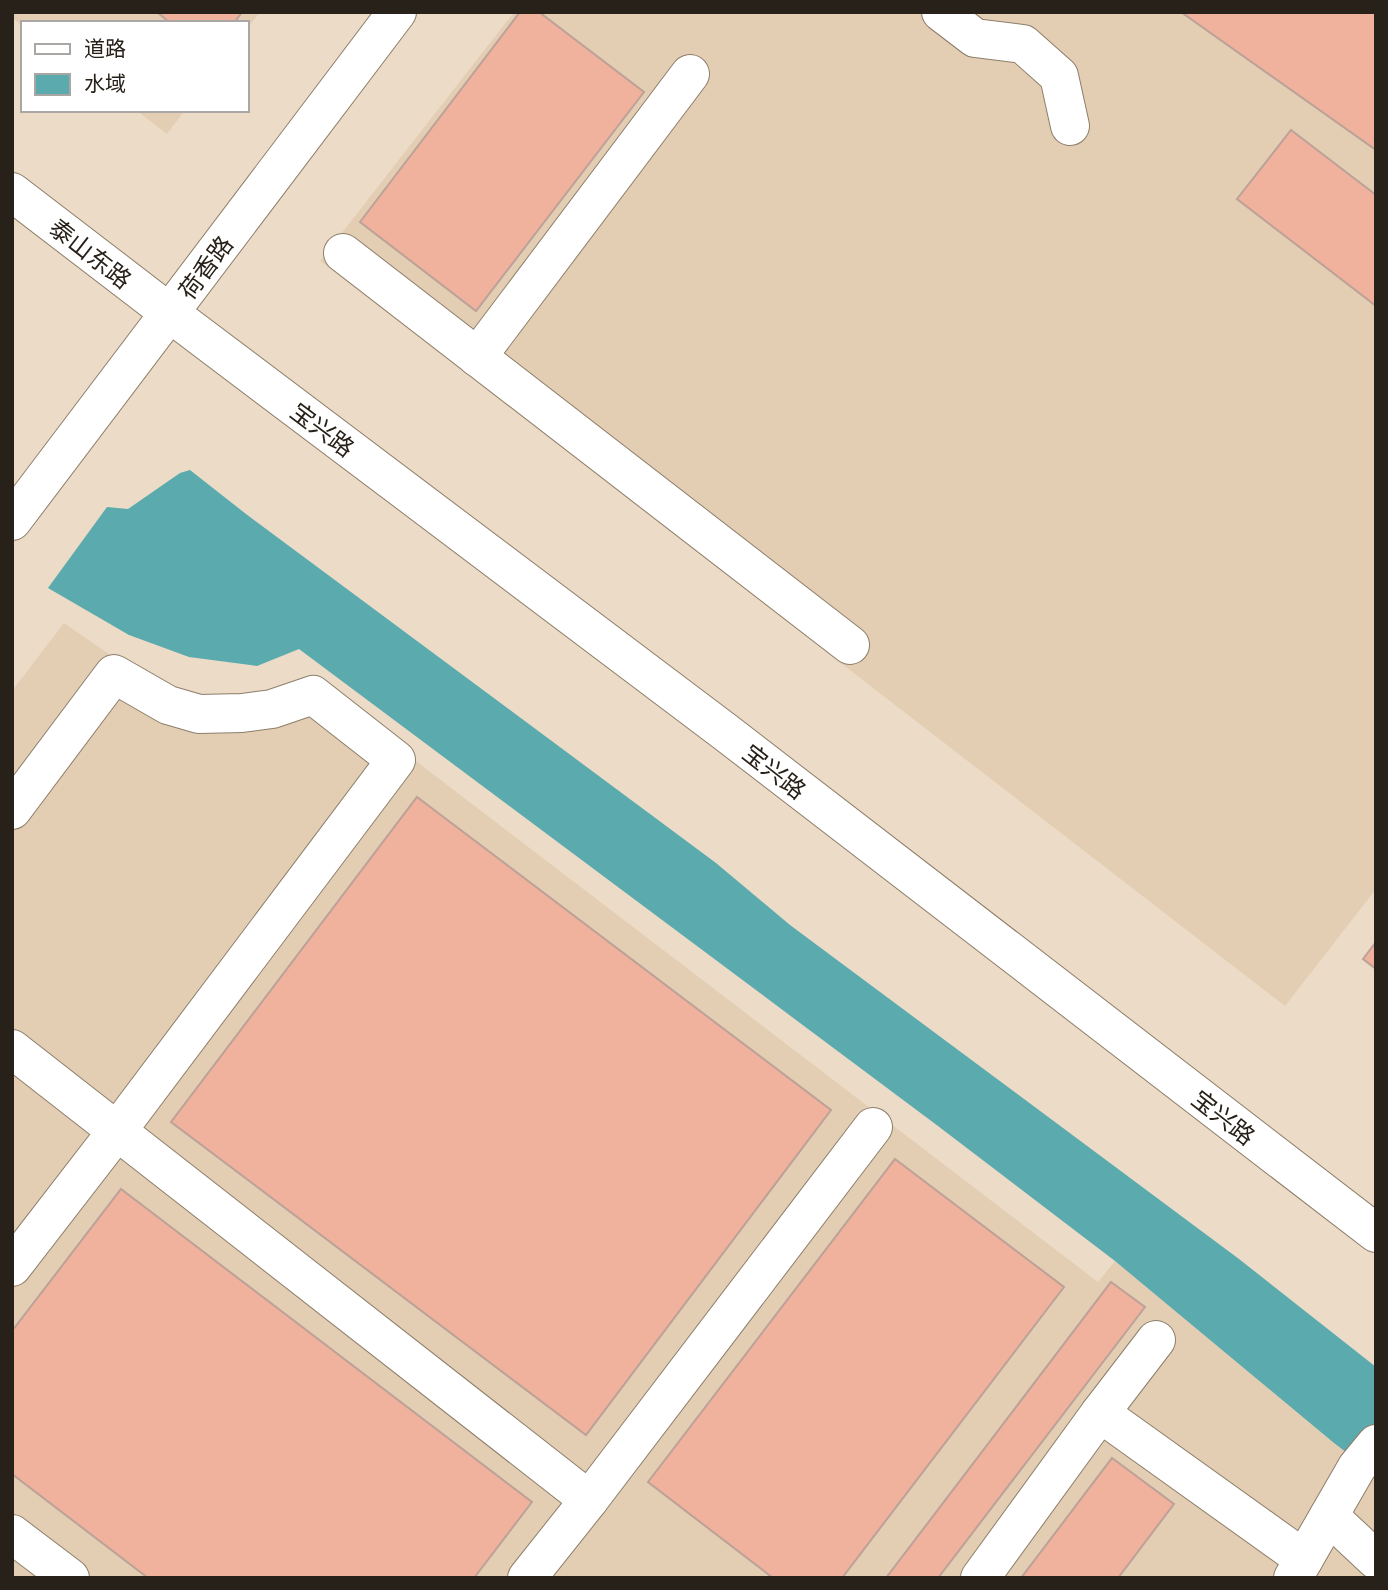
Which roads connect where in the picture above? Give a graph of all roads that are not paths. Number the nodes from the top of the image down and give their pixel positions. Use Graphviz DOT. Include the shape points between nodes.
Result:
graph roads {
  1 [pos="397,12"];
  2 [pos="941,12"];
  3 [pos="690,74"];
  4 [pos="1070,126"];
  5 [pos="12,192"];
  6 [pos="343,253"];
  7 [pos="171,314"];
  8 [pos="477,357"];
  9 [pos="12,522"];
  10 [pos="850,645"];
  11 [pos="12,810"];
  12 [pos="12,1049"];
  13 [pos="873,1127"];
  14 [pos="117,1131"];
  15 [pos="1376,1233"];
  16 [pos="12,1268"];
  17 [pos="1156,1340"];
  18 [pos="1100,1413"];
  19 [pos="1366,1456"];
  20 [pos="589,1500"];
  21 [pos="1329,1516"];
  22 [pos="12,1534"];
  23 [pos="1376,1560"];
  24 [pos="1299,1569"];
  25 [pos="70,1578"];
  26 [pos="527,1578"];
  27 [pos="980,1578"];
  1 -- 7 [label="street, 荷香路"];
  2 -- 4 [label="street" via="975,38 1023,44 1059,76"];
  3 -- 8 [label="street"];
  5 -- 7 [label="street, 泰山东路"];
  6 -- 8 [label="street"];
  7 -- 9 [label="street, 荷香路"];
  7 -- 15 [label="street, 宝兴路" via="724,731"];
  8 -- 10 [label="street"];
  11 -- 14 [label="street" via="114,674 167,705 199,713 272,709 313,695 396,760"];
  12 -- 14 [label="street"];
  13 -- 20 [label="street"];
  14 -- 16 [label="street"];
  14 -- 20 [label="street"];
  17 -- 18 [label="street"];
  18 -- 24 [label="street"];
  18 -- 27 [label="street"];
  19 -- 21 [label="street"];
  20 -- 26 [label="street"];
  21 -- 23 [label="street"];
  21 -- 24 [label="street"];
  22 -- 25 [label="street"];
}
